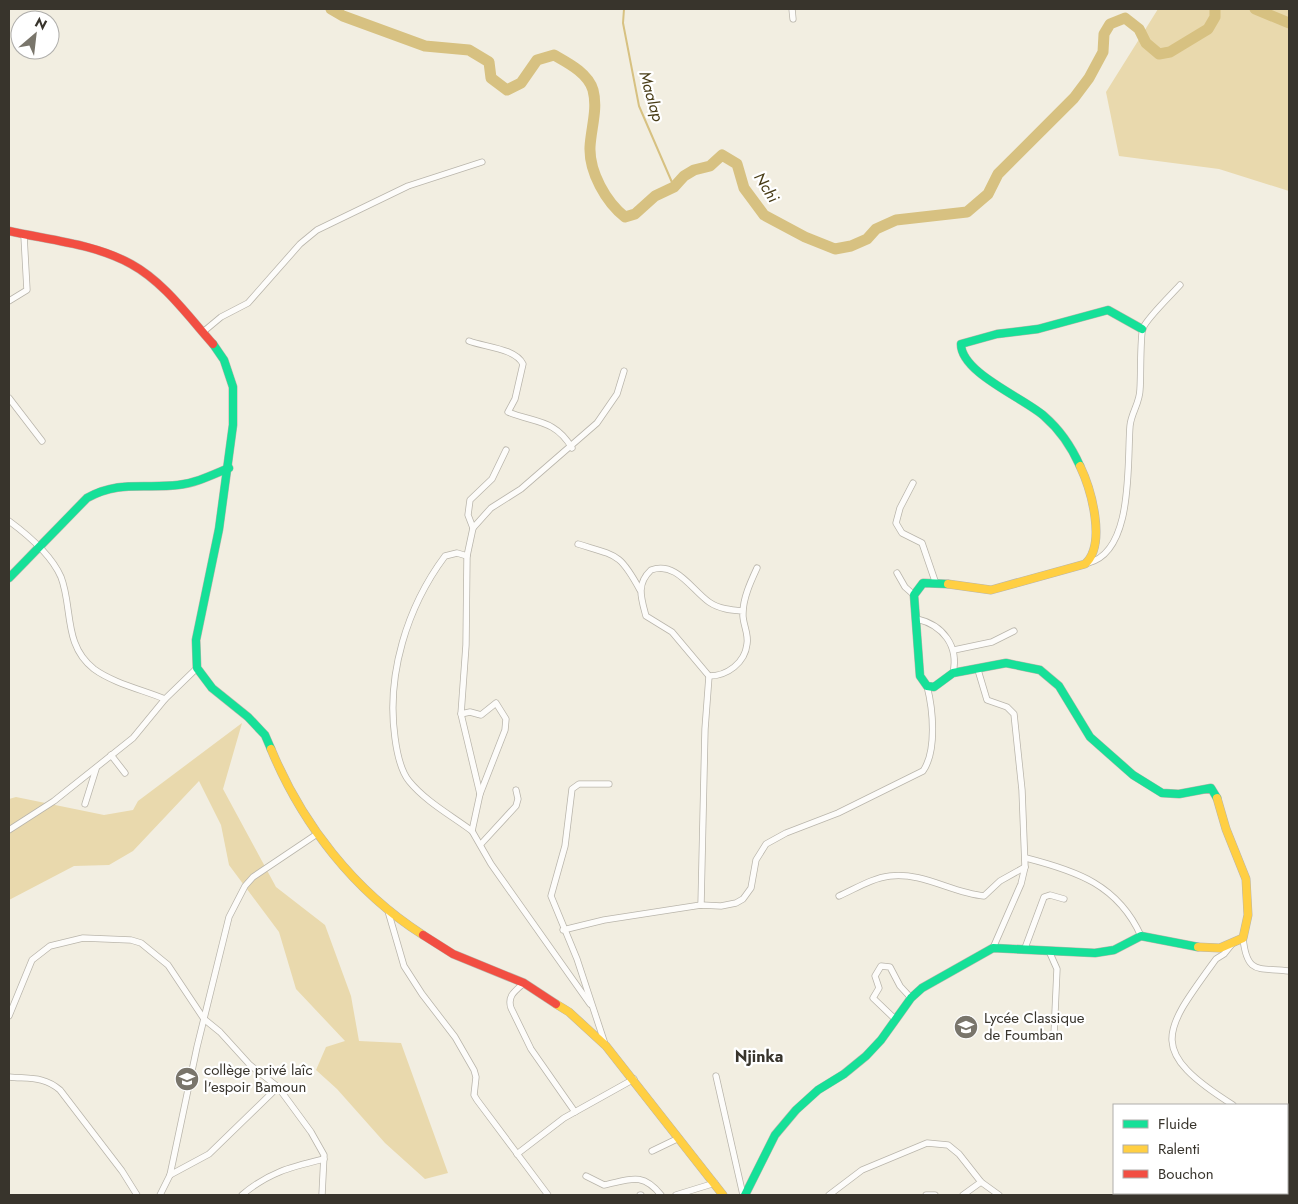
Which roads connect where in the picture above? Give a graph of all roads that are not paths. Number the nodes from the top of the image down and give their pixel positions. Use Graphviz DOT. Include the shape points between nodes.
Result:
graph roads {
  1 [pos="792,9"];
  2 [pos="793,19"];
  3 [pos="482,162"];
  4 [pos="9,231"];
  5 [pos="24,236"];
  6 [pos="1180,285"];
  7 [pos="9,301"];
  8 [pos="1142,328"];
  9 [pos="203,332"];
  10 [pos="469,341"];
  11 [pos="624,371"];
  12 [pos="9,398"];
  13 [pos="42,442"];
  14 [pos="572,448"];
  15 [pos="506,450"];
  16 [pos="229,468"];
  17 [pos="913,483"];
  18 [pos="9,521"];
  19 [pos="474,528"];
  20 [pos="578,544"];
  21 [pos="39,547"];
  22 [pos="467,556"];
  23 [pos="1088,563"];
  24 [pos="757,568"];
  25 [pos="897,573"];
  26 [pos="9,578"];
  27 [pos="935,581"];
  28 [pos="640,590"];
  29 [pos="914,595"];
  30 [pos="742,611"];
  31 [pos="917,619"];
  32 [pos="1014,631"];
  33 [pos="954,650"];
  34 [pos="197,668"];
  35 [pos="978,670"];
  36 [pos="953,673"];
  37 [pos="709,676"];
  38 [pos="927,686"];
  39 [pos="165,699"];
  40 [pos="461,714"];
  41 [pos="111,755"];
  42 [pos="98,765"];
  43 [pos="125,773"];
  44 [pos="609,784"];
  45 [pos="516,790"];
  46 [pos="480,794"];
  47 [pos="85,804"];
  48 [pos="9,830"];
  49 [pos="472,830"];
  50 [pos="317,834"];
  51 [pos="481,844"];
  52 [pos="1026,858"];
  53 [pos="1025,867"];
  54 [pos="839,896"];
  55 [pos="1064,899"];
  56 [pos="701,905"];
  57 [pos="388,911"];
  58 [pos="563,930"];
  59 [pos="1141,936"];
  60 [pos="1242,938"];
  61 [pos="1232,944"];
  62 [pos="992,948"];
  63 [pos="1025,948"];
  64 [pos="1049,951"];
  65 [pos="1289,971"];
  66 [pos="524,983"];
  67 [pos="911,998"];
  68 [pos="590,1004"];
  69 [pos="9,1016"];
  70 [pos="204,1018"];
  71 [pos="895,1019"];
  72 [pos="1054,1035"];
  73 [pos="606,1046"];
  74 [pos="716,1076"];
  75 [pos="9,1077"];
  76 [pos="634,1079"];
  77 [pos="278,1087"];
  78 [pos="1232,1104"];
  79 [pos="575,1112"];
  80 [pos="679,1138"];
  81 [pos="652,1151"];
  82 [pos="517,1154"];
  83 [pos="324,1159"];
  84 [pos="170,1174"];
  85 [pos="586,1176"];
  86 [pos="981,1182"];
  87 [pos="715,1183"];
  88 [pos="137,1195"];
  89 [pos="160,1195"];
  90 [pos="242,1195"];
  91 [pos="322,1195"];
  92 [pos="548,1195"];
  93 [pos="661,1195"];
  94 [pos="676,1195"];
  95 [pos="723,1195"];
  96 [pos="744,1195"];
  97 [pos="829,1195"];
  98 [pos="926,1195"];
  99 [pos="935,1195"];
  100 [pos="962,1195"];
  101 [pos="999,1195"];
  1 -- 2 [label="street"];
  3 -- 9 [label="street" via="408,186 317,230 300,244 248,303 221,317"];
  4 -- 5 [label="street"];
  5 -- 7 [label="street" via="27,290"];
  5 -- 9 [label="street" via="119,257 159,284"];
  6 -- 8 [label="street"];
  8 -- 23 [label="street" via="1140,394 1130,424 1129,477 1118,530 1107,553"];
  8 -- 23 [label="street" via="1108,310 1038,329 997,334 961,344 962,354 980,372 1045,417 1079,464 1090,487 1095,512 1093,547"];
  9 -- 16 [label="street" via="224,360 233,387"];
  10 -- 14 [label="street" via="521,360 523,364 515,399 508,412 554,427"];
  11 -- 14 [label="street" via="607,412"];
  12 -- 13 [label="street"];
  14 -- 19 [label="street" via="521,489 491,508"];
  15 -- 19 [label="street" via="492,480 470,500 467,507"];
  16 -- 21 [label="street" via="178,485 134,484 103,489 88,498"];
  16 -- 34 [label="street" via="196,640"];
  17 -- 27 [label="street" via="896,523 902,533 922,543"];
  18 -- 21 [label="street"];
  19 -- 22 [label="street"];
  20 -- 28 [label="street" via="620,558"];
  21 -- 26 [label="street"];
  21 -- 39 [label="street" via="62,579 71,634 89,663 104,674"];
  22 -- 40 [label="street"];
  22 -- 49 [label="street" via="457,553 445,556 424,588 398,659 392,716 397,752 409,781"];
  23 -- 27 [label="street" via="991,590"];
  24 -- 30 [label="street"];
  25 -- 29 [label="street"];
  27 -- 29 [label="street" via="923,583"];
  28 -- 30 [label="street" via="645,575 651,570 666,568 716,606"];
  28 -- 37 [label="street" via="646,616 672,632"];
  29 -- 31 [label="street"];
  30 -- 37 [label="street" via="747,644 740,660 728,673"];
  31 -- 33 [label="street" via="932,622 938,627"];
  31 -- 38 [label="street" via="920,676"];
  32 -- 33 [label="street" via="992,642"];
  33 -- 36 [label="street"];
  34 -- 39 [label="street"];
  34 -- 50 [label="street" via="212,688 265,735 286,785"];
  35 -- 36 [label="street"];
  35 -- 52 [label="street" via="988,700 1007,707 1014,714"];
  35 -- 60 [label="street" via="1006,663 1040,670 1059,686 1090,737 1133,775 1162,793 1179,794 1203,788 1216,792 1226,829 1246,879 1248,915"];
  36 -- 38 [label="street" via="934,686"];
  37 -- 56 [label="street" via="704,730"];
  38 -- 56 [label="street" via="932,711 931,753 923,771 766,844 756,860 751,888 743,899 729,905"];
  39 -- 41 [label="street" via="140,730"];
  40 -- 46 [label="street"];
  40 -- 46 [label="street" via="481,715 496,704 506,719 505,730"];
  41 -- 42 [label="street"];
  41 -- 43 [label="street"];
  42 -- 47 [label="street"];
  42 -- 48 [label="street" via="36,814"];
  44 -- 58 [label="street" via="579,784 572,789 565,846 552,890"];
  45 -- 51 [label="street" via="516,806"];
  46 -- 49 [label="street"];
  49 -- 51 [label="street"];
  50 -- 57 [label="street" via="343,866"];
  50 -- 70 [label="street" via="260,871 246,886 229,917"];
  51 -- 68 [label="street" via="491,864"];
  52 -- 53 [label="street"];
  52 -- 59 [label="street" via="1067,869 1096,883 1133,918"];
  53 -- 54 [label="street" via="1000,881 984,896 899,876 879,879"];
  53 -- 62 [label="street" via="1021,884"];
  55 -- 63 [label="street" via="1044,896"];
  56 -- 58 [label="street" via="604,920"];
  57 -- 66 [label="street" via="453,954"];
  57 -- 82 [label="street" via="404,966 470,1062 476,1077 477,1100"];
  58 -- 68 [label="street" via="577,959"];
  59 -- 61 [label="street" via="1204,948"];
  59 -- 64 [label="street" via="1114,950 1088,953"];
  60 -- 61 [label="street"];
  60 -- 65 [label="street" via="1249,964 1254,968"];
  61 -- 78 [label="street" via="1216,959 1178,1012 1172,1026 1171,1041 1175,1056 1186,1068"];
  62 -- 63 [label="street"];
  62 -- 67 [label="street" via="928,983"];
  63 -- 64 [label="street"];
  64 -- 72 [label="street" via="1058,969"];
  66 -- 73 [label="street" via="559,1004"];
  66 -- 79 [label="street" via="511,996 511,1008 531,1049"];
  67 -- 71 [label="street"];
  67 -- 71 [label="street" via="900,986 890,966 881,966 875,976 879,988 873,998"];
  68 -- 73 [label="street"];
  69 -- 70 [label="street" via="32,960 50,946 83,938 131,940 150,949 168,965"];
  70 -- 77 [label="street" via="250,1065"];
  70 -- 84 [label="street"];
  71 -- 96 [label="street" via="866,1056 818,1090 784,1123"];
  73 -- 76 [label="street"];
  74 -- 96 [label="street"];
  75 -- 88 [label="street" via="38,1078 60,1090"];
  76 -- 79 [label="street"];
  76 -- 80 [label="street"];
  77 -- 83 [label="street" via="323,1150"];
  77 -- 84 [label="street" via="209,1154"];
  79 -- 82 [label="street" via="554,1124"];
  80 -- 81 [label="street"];
  80 -- 87 [label="street"];
  82 -- 92 [label="street"];
  83 -- 90 [label="street" via="278,1171"];
  83 -- 91 [label="street"];
  84 -- 89 [label="street"];
  85 -- 93 [label="street" via="604,1185 636,1179 652,1186"];
  86 -- 97 [label="street" via="948,1145 923,1143 862,1170"];
  86 -- 100 [label="street"];
  86 -- 101 [label="street"];
  87 -- 94 [label="street"];
  87 -- 95 [label="street"];
  98 -- 99 [label="street"];
}
